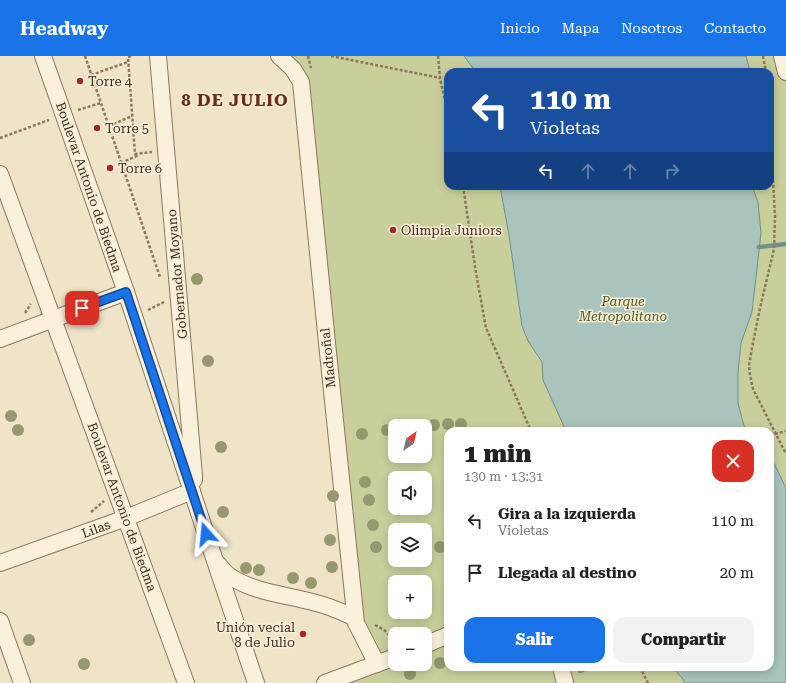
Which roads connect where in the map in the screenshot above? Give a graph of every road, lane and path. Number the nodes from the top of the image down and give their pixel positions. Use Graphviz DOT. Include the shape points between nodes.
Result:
graph roads {
  1 [pos="43,56"];
  2 [pos="85,56"];
  3 [pos="131,56"];
  4 [pos="158,56"];
  5 [pos="279,56"];
  6 [pos="331,56"];
  7 [pos="438,56"];
  8 [pos="763,56"];
  9 [pos="782,56"];
  10 [pos="128,62"];
  11 [pos="765,68"];
  12 [pos="786,72"];
  13 [pos="91,75"];
  14 [pos="440,78"];
  15 [pos="444,96"];
  16 [pos="132,116"];
  17 [pos="109,126"];
  18 [pos="155,152"];
  19 [pos="142,154"];
  20 [pos="121,164"];
  21 [pos="0,174"];
  22 [pos="774,185"];
  23 [pos="464,190"];
  24 [pos="161,278"];
  25 [pos="126,292"];
  26 [pos="168,300"];
  27 [pos="144,312"];
  28 [pos="52,320"];
  29 [pos="0,339"];
  30 [pos="529,427"];
  31 [pos="772,427"];
  32 [pos="786,430"];
  33 [pos="775,434"];
  34 [pos="786,454"];
  35 [pos="192,491"];
  36 [pos="107,498"];
  37 [pos="85,515"];
  38 [pos="126,518"];
  39 [pos="215,562"];
  40 [pos="0,563"];
  41 [pos="356,618"];
  42 [pos="0,621"];
  43 [pos="444,637"];
  44 [pos="432,642"];
  45 [pos="388,660"];
  46 [pos="377,664"];
  47 [pos="562,671"];
  48 [pos="642,671"];
  49 [pos="22,683"];
  50 [pos="186,683"];
  51 [pos="256,683"];
  52 [pos="325,683"];
  53 [pos="566,683"];
  54 [pos="648,683"];
  1 -- 25 [label="street, Boulevar Antonio de Biedma"];
  2 -- 13 [label="path"];
  3 -- 10 [label="path" via="128,56"];
  4 -- 35 [label="street, Gobernador Moyano" via="194,468"];
  5 -- 41 [label="street, Madroñal" via="293,69 301,82"];
  6 -- 14 [label="path"];
  7 -- 14 [label="path"];
  8 -- 11 [label="path"];
  9 -- 12 [label="street"];
  10 -- 13 [label="path"];
  10 -- 16 [label="path"];
  13 -- 17 [label="path"];
  14 -- 15 [label="path"];
  16 -- 17 [label="path"];
  16 -- 19 [label="path" via="135,154"];
  17 -- 20 [label="path"];
  18 -- 19 [label="path"];
  19 -- 20 [label="path"];
  20 -- 24 [label="path"];
  21 -- 28 [label="street, Boulevar Antonio de Biedma"];
  22 -- 31 [label="path" via="774,249 750,366 754,389"];
  23 -- 30 [label="path" via="486,328"];
  25 -- 28 [label="street"];
  25 -- 35 [label="street, Boulevar Antonio de Biedma"];
  26 -- 27 [label="path"];
  28 -- 29 [label="street"];
  28 -- 38 [label="street, Boulevar Antonio de Biedma"];
  32 -- 33 [label="path"];
  33 -- 34 [label="path"];
  35 -- 38 [label="street, Lilas"];
  35 -- 39 [label="street, Boulevar Antonio de Biedma"];
  36 -- 37 [label="path"];
  38 -- 40 [label="street, Lilas"];
  38 -- 50 [label="street, Boulevar Antonio de Biedma"];
  39 -- 41 [label="street" via="229,576 242,583 260,590 338,609"];
  39 -- 51 [label="street, Boulevar Antonio de Biedma"];
  41 -- 46 [label="street, Madroñal" via="356,623"];
  42 -- 49 [label="street"];
  43 -- 44 [label="street"];
  45 -- 46 [label="street"];
  46 -- 52 [label="street"];
  47 -- 53 [label="street"];
  48 -- 54 [label="path"];
}
